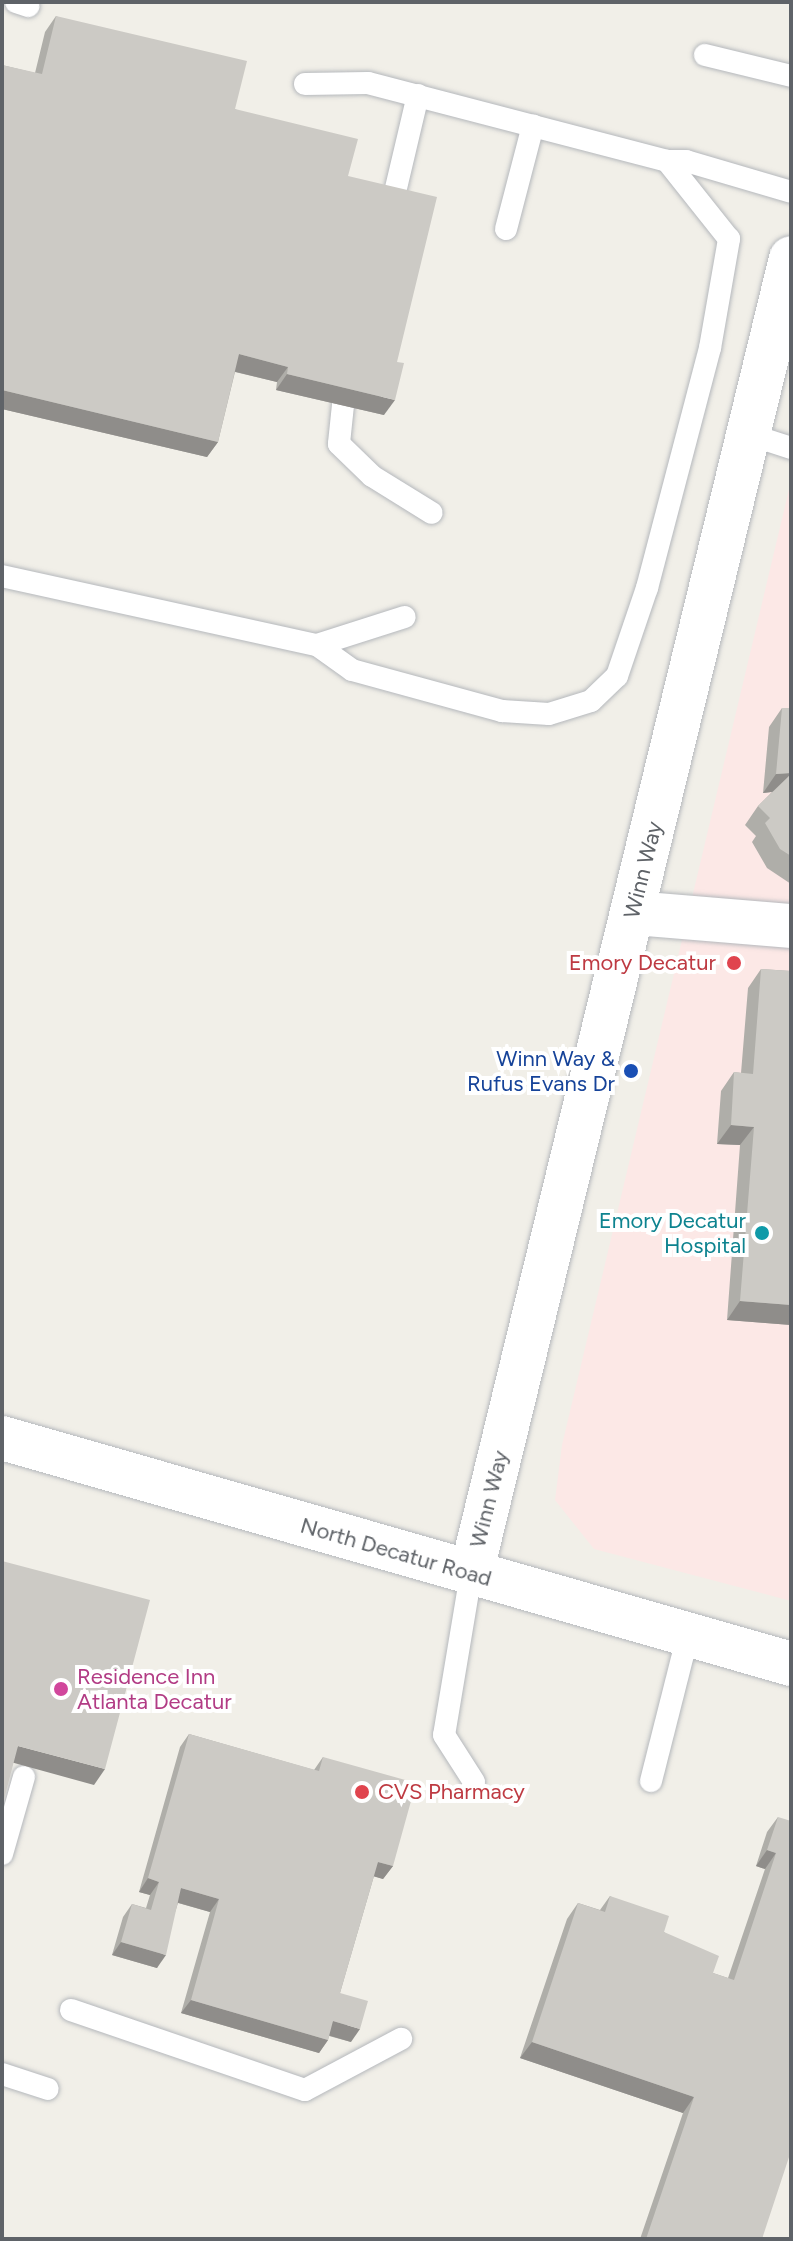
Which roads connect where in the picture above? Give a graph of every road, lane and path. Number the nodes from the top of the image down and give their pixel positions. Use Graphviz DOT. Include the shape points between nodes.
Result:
graph roads {
  1 [pos="705,55"];
  2 [pos="791,76"];
  3 [pos="305,84"];
  4 [pos="418,95"];
  5 [pos="533,125"];
  6 [pos="667,161"];
  7 [pos="791,192"];
  8 [pos="392,205"];
  9 [pos="506,229"];
  10 [pos="791,258"];
  11 [pos="343,405"];
  12 [pos="748,434"];
  13 [pos="791,448"];
  14 [pos="432,513"];
  15 [pos="2,576"];
  16 [pos="405,617"];
  17 [pos="317,645"];
  18 [pos="633,913"];
  19 [pos="791,926"];
  20 [pos="2,1438"];
  21 [pos="471,1574"];
  22 [pos="688,1635"];
  23 [pos="791,1664"];
  24 [pos="24,1777"];
  25 [pos="651,1781"];
  26 [pos="474,1782"];
  27 [pos="2,1854"];
  28 [pos="71,2010"];
  29 [pos="401,2039"];
  30 [pos="2,2074"];
  31 [pos="48,2089"];
  1 -- 2 [label="lane"];
  3 -- 4 [label="lane" via="368,83"];
  4 -- 5 [label="lane"];
  4 -- 8 [label="lane"];
  5 -- 6 [label="lane"];
  5 -- 9 [label="lane"];
  6 -- 7 [label="lane" via="686,161"];
  6 -- 17 [label="lane" via="729,239 710,348 647,588 617,676 591,701 549,714 502,711 352,670"];
  10 -- 12 [label="street, Winn Way"];
  11 -- 14 [label="lane" via="339,444 372,476"];
  12 -- 13 [label="lane"];
  12 -- 18 [label="street, Winn Way"];
  15 -- 17 [label="lane"];
  16 -- 17 [label="lane"];
  18 -- 19 [label="street"];
  18 -- 21 [label="street, Winn Way"];
  20 -- 21 [label="street, North Decatur Road"];
  21 -- 22 [label="street, North Decatur Road"];
  21 -- 26 [label="lane" via="444,1735"];
  22 -- 23 [label="street, North Decatur Road"];
  22 -- 25 [label="lane"];
  24 -- 27 [label="lane"];
  28 -- 29 [label="lane" via="305,2090"];
  30 -- 31 [label="lane"];
}
